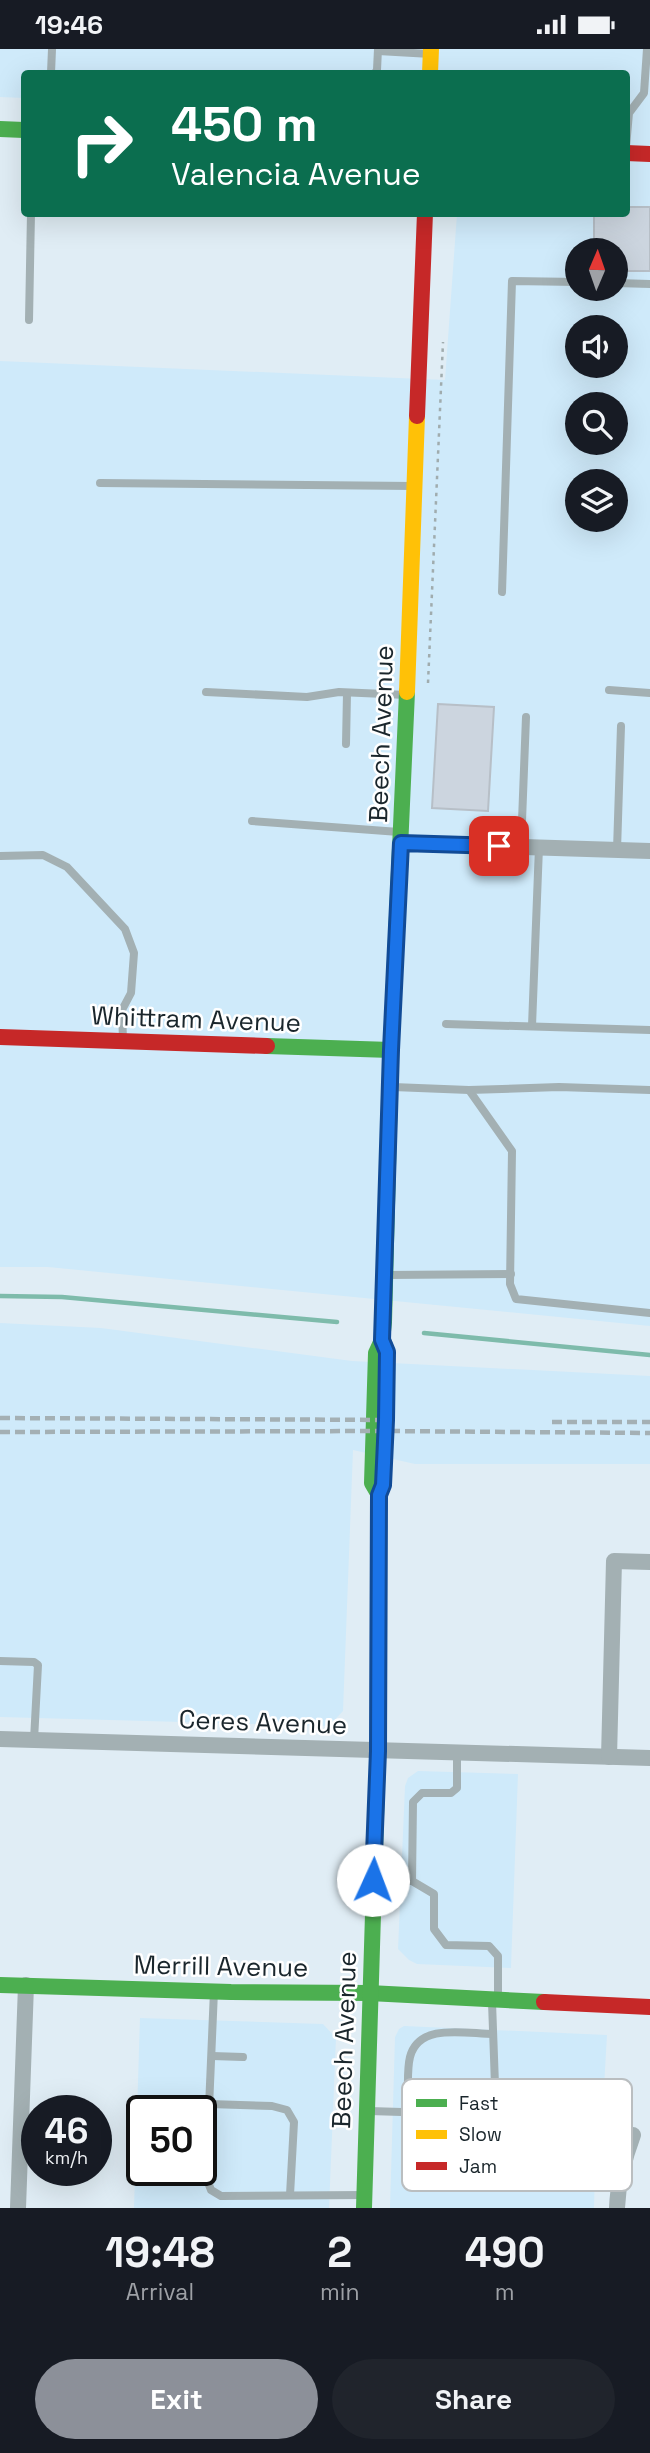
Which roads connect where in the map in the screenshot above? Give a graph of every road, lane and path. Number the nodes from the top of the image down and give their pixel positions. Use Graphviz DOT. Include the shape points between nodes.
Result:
graph roads {
  1 [pos="52,49"];
  2 [pos="647,49"];
  3 [pos="378,50"];
  4 [pos="431,52"];
  5 [pos="51,70"];
  6 [pos="377,70"];
  7 [pos="430,70"];
  8 [pos="630,112"];
  9 [pos="0,129"];
  10 [pos="21,130"];
  11 [pos="630,153"];
  12 [pos="650,154"];
  13 [pos="31,217"];
  14 [pos="425,217"];
  15 [pos="565,282"];
  16 [pos="628,283"];
  17 [pos="650,284"];
  18 [pos="29,320"];
  19 [pos="443,342"];
  20 [pos="100,483"];
  21 [pos="413,486"];
  22 [pos="502,592"];
  23 [pos="428,683"];
  24 [pos="609,690"];
  25 [pos="206,692"];
  26 [pos="347,693"];
  27 [pos="650,693"];
  28 [pos="407,695"];
  29 [pos="526,717"];
  30 [pos="621,726"];
  31 [pos="346,744"];
  32 [pos="252,821"];
  33 [pos="402,838"];
  34 [pos="521,847"];
  35 [pos="539,847"];
  36 [pos="617,850"];
  37 [pos="650,851"];
  38 [pos="0,856"];
  39 [pos="446,1024"];
  40 [pos="532,1026"];
  41 [pos="650,1030"];
  42 [pos="0,1037"];
  43 [pos="123,1041"];
  44 [pos="391,1050"];
  45 [pos="390,1087"];
  46 [pos="469,1090"];
  47 [pos="650,1090"];
  48 [pos="511,1274"];
  49 [pos="385,1276"];
  50 [pos="650,1313"];
  51 [pos="650,1562"];
  52 [pos="0,1661"];
  53 [pos="0,1739"];
  54 [pos="34,1740"];
  55 [pos="378,1751"];
  56 [pos="457,1752"];
  57 [pos="609,1757"];
  58 [pos="650,1758"];
  59 [pos="373,1880"];
  60 [pos="412,1881"];
  61 [pos="0,1985"];
  62 [pos="26,1985"];
  63 [pos="214,1991"];
  64 [pos="369,1993"];
  65 [pos="495,2000"];
  66 [pos="650,2007"];
  67 [pos="493,2034"];
  68 [pos="212,2056"];
  69 [pos="243,2057"];
  70 [pos="409,2079"];
  71 [pos="495,2079"];
  72 [pos="210,2095"];
  73 [pos="217,2104"];
  74 [pos="366,2111"];
  75 [pos="402,2112"];
  76 [pos="209,2186"];
  77 [pos="290,2195"];
  78 [pos="364,2202"];
  79 [pos="18,2208"];
  1 -- 5 [label="lane"];
  2 -- 8 [label="lane" via="644,93"];
  3 -- 4 [label="lane"];
  3 -- 6 [label="lane"];
  4 -- 7 [label="main road"];
  9 -- 10 [label="main road"];
  11 -- 12 [label="main road"];
  13 -- 18 [label="lane"];
  14 -- 21 [label="main road, Beech Avenue"];
  15 -- 22 [label="lane" via="512,281"];
  16 -- 17 [label="lane"];
  19 -- 23 [label="path"];
  20 -- 21 [label="lane"];
  21 -- 28 [label="main road, Beech Avenue"];
  24 -- 27 [label="lane"];
  25 -- 26 [label="lane" via="307,697"];
  26 -- 28 [label="lane"];
  26 -- 31 [label="lane"];
  28 -- 33 [label="main road, Beech Avenue"];
  29 -- 34 [label="lane"];
  30 -- 36 [label="lane"];
  32 -- 33 [label="lane"];
  33 -- 34 [label="street"];
  33 -- 44 [label="main road, Beech Avenue"];
  34 -- 35 [label="street"];
  35 -- 36 [label="street"];
  35 -- 40 [label="lane"];
  36 -- 37 [label="street"];
  38 -- 43 [label="lane" via="43,855 67,867 125,929 134,953 131,993 122,1010"];
  39 -- 40 [label="lane"];
  40 -- 41 [label="lane"];
  42 -- 43 [label="main road, Whittram Avenue"];
  43 -- 44 [label="main road, Whittram Avenue"];
  44 -- 45 [label="main road, Beech Avenue"];
  45 -- 46 [label="lane"];
  45 -- 49 [label="main road, Beech Avenue"];
  46 -- 47 [label="lane"];
  46 -- 48 [label="lane" via="512,1151"];
  48 -- 49 [label="lane"];
  48 -- 50 [label="lane" via="516,1299"];
  49 -- 55 [label="main road, Beech Avenue"];
  51 -- 57 [label="street" via="614,1561"];
  52 -- 54 [label="lane" via="38,1665"];
  53 -- 54 [label="street, Ceres Avenue"];
  54 -- 55 [label="street, Ceres Avenue"];
  55 -- 56 [label="street, Ceres Avenue"];
  55 -- 59 [label="main road, Beech Avenue"];
  56 -- 57 [label="street, Ceres Avenue"];
  56 -- 60 [label="lane" via="457,1788 451,1793 422,1793 413,1802"];
  57 -- 58 [label="street, Ceres Avenue"];
  59 -- 60 [label="lane"];
  59 -- 64 [label="main road, Beech Avenue"];
  60 -- 65 [label="lane" via="434,1894 433,1929 446,1945 489,1946 498,1956"];
  61 -- 62 [label="main road, Merrill Avenue"];
  62 -- 63 [label="main road, Merrill Avenue"];
  62 -- 79 [label="street"];
  63 -- 64 [label="main road, Merrill Avenue"];
  63 -- 68 [label="lane"];
  64 -- 65 [label="main road, Merrill Avenue"];
  64 -- 74 [label="main road, Beech Avenue"];
  65 -- 66 [label="main road, Merrill Avenue"];
  65 -- 67 [label="lane"];
  67 -- 70 [label="lane" via="437,2032 424,2036 413,2049"];
  67 -- 71 [label="lane"];
  68 -- 69 [label="lane"];
  68 -- 72 [label="lane"];
  73 -- 77 [label="lane" via="287,2110 294,2122"];
  74 -- 75 [label="lane"];
  74 -- 78 [label="main road, Beech Avenue"];
  76 -- 77 [label="lane" via="221,2196"];
  77 -- 78 [label="lane"];
}
